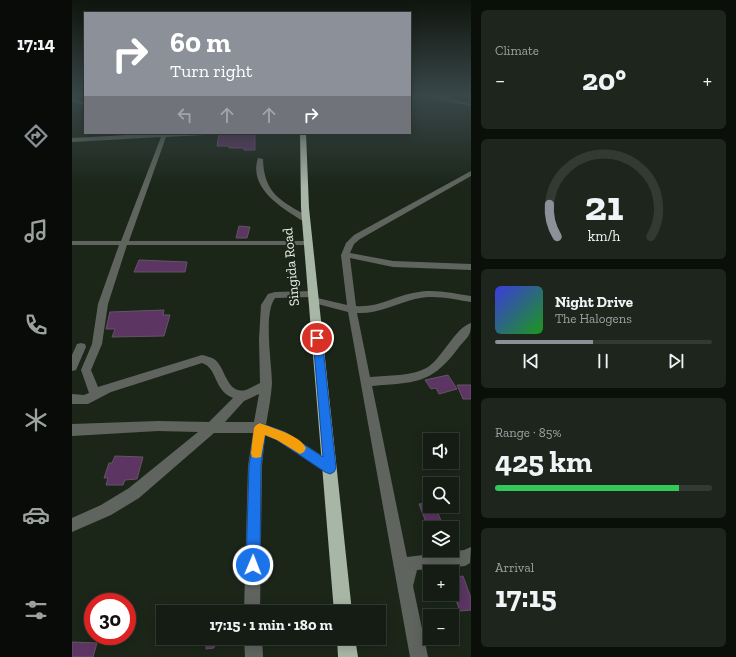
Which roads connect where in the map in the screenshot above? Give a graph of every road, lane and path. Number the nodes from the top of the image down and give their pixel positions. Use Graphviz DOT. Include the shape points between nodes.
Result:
graph roads {
  1 [pos="164,134"];
  2 [pos="303,134"];
  3 [pos="72,140"];
  4 [pos="260,159"];
  5 [pos="471,173"];
  6 [pos="306,219"];
  7 [pos="72,243"];
  8 [pos="124,243"];
  9 [pos="308,243"];
  10 [pos="345,255"];
  11 [pos="471,267"];
  12 [pos="312,297"];
  13 [pos="471,299"];
  14 [pos="352,310"];
  15 [pos="471,327"];
  16 [pos="81,348"];
  17 [pos="72,367"];
  18 [pos="366,382"];
  19 [pos="266,385"];
  20 [pos="96,394"];
  21 [pos="245,395"];
  22 [pos="72,399"];
  23 [pos="212,426"];
  24 [pos="260,428"];
  25 [pos="72,430"];
  26 [pos="330,468"];
  27 [pos="72,525"];
  28 [pos="471,555"];
  29 [pos="406,586"];
  30 [pos="252,605"];
  31 [pos="342,605"];
  32 [pos="253,645"];
  33 [pos="347,645"];
  34 [pos="254,657"];
  35 [pos="348,657"];
  36 [pos="419,657"];
  1 -- 3 [label="street"];
  1 -- 8 [label="street"];
  2 -- 6 [label="highway, Singida Road"];
  4 -- 6 [label="street" via="263,184 275,200"];
  5 -- 10 [label="street" via="357,237 350,243"];
  6 -- 9 [label="highway, Singida Road"];
  7 -- 8 [label="street"];
  8 -- 9 [label="street"];
  8 -- 20 [label="street" via="103,304 97,344 86,370"];
  9 -- 12 [label="highway, Singida Road"];
  10 -- 11 [label="street" via="393,264"];
  10 -- 14 [label="street"];
  12 -- 14 [label="street"];
  12 -- 19 [label="street" via="275,295 268,300 264,339"];
  12 -- 26 [label="highway, Singida Road"];
  13 -- 14 [label="street" via="424,294 367,310"];
  14 -- 18 [label="street"];
  15 -- 18 [label="street" via="458,338 441,363 423,375"];
  16 -- 17 [label="street"];
  18 -- 29 [label="street"];
  19 -- 21 [label="street"];
  19 -- 24 [label="street"];
  20 -- 21 [label="street" via="202,359 214,364 228,391"];
  20 -- 22 [label="street" via="91,400"];
  21 -- 23 [label="street"];
  23 -- 24 [label="street"];
  23 -- 25 [label="street"];
  23 -- 27 [label="street" via="134,493 106,510"];
  24 -- 26 [label="street" via="281,436"];
  24 -- 30 [label="street" via="255,466"];
  26 -- 31 [label="highway, Singida Road"];
  28 -- 29 [label="street" via="465,558 411,563"];
  29 -- 36 [label="street"];
  32 -- 34 [label="street"];
  33 -- 35 [label="highway"];
}
